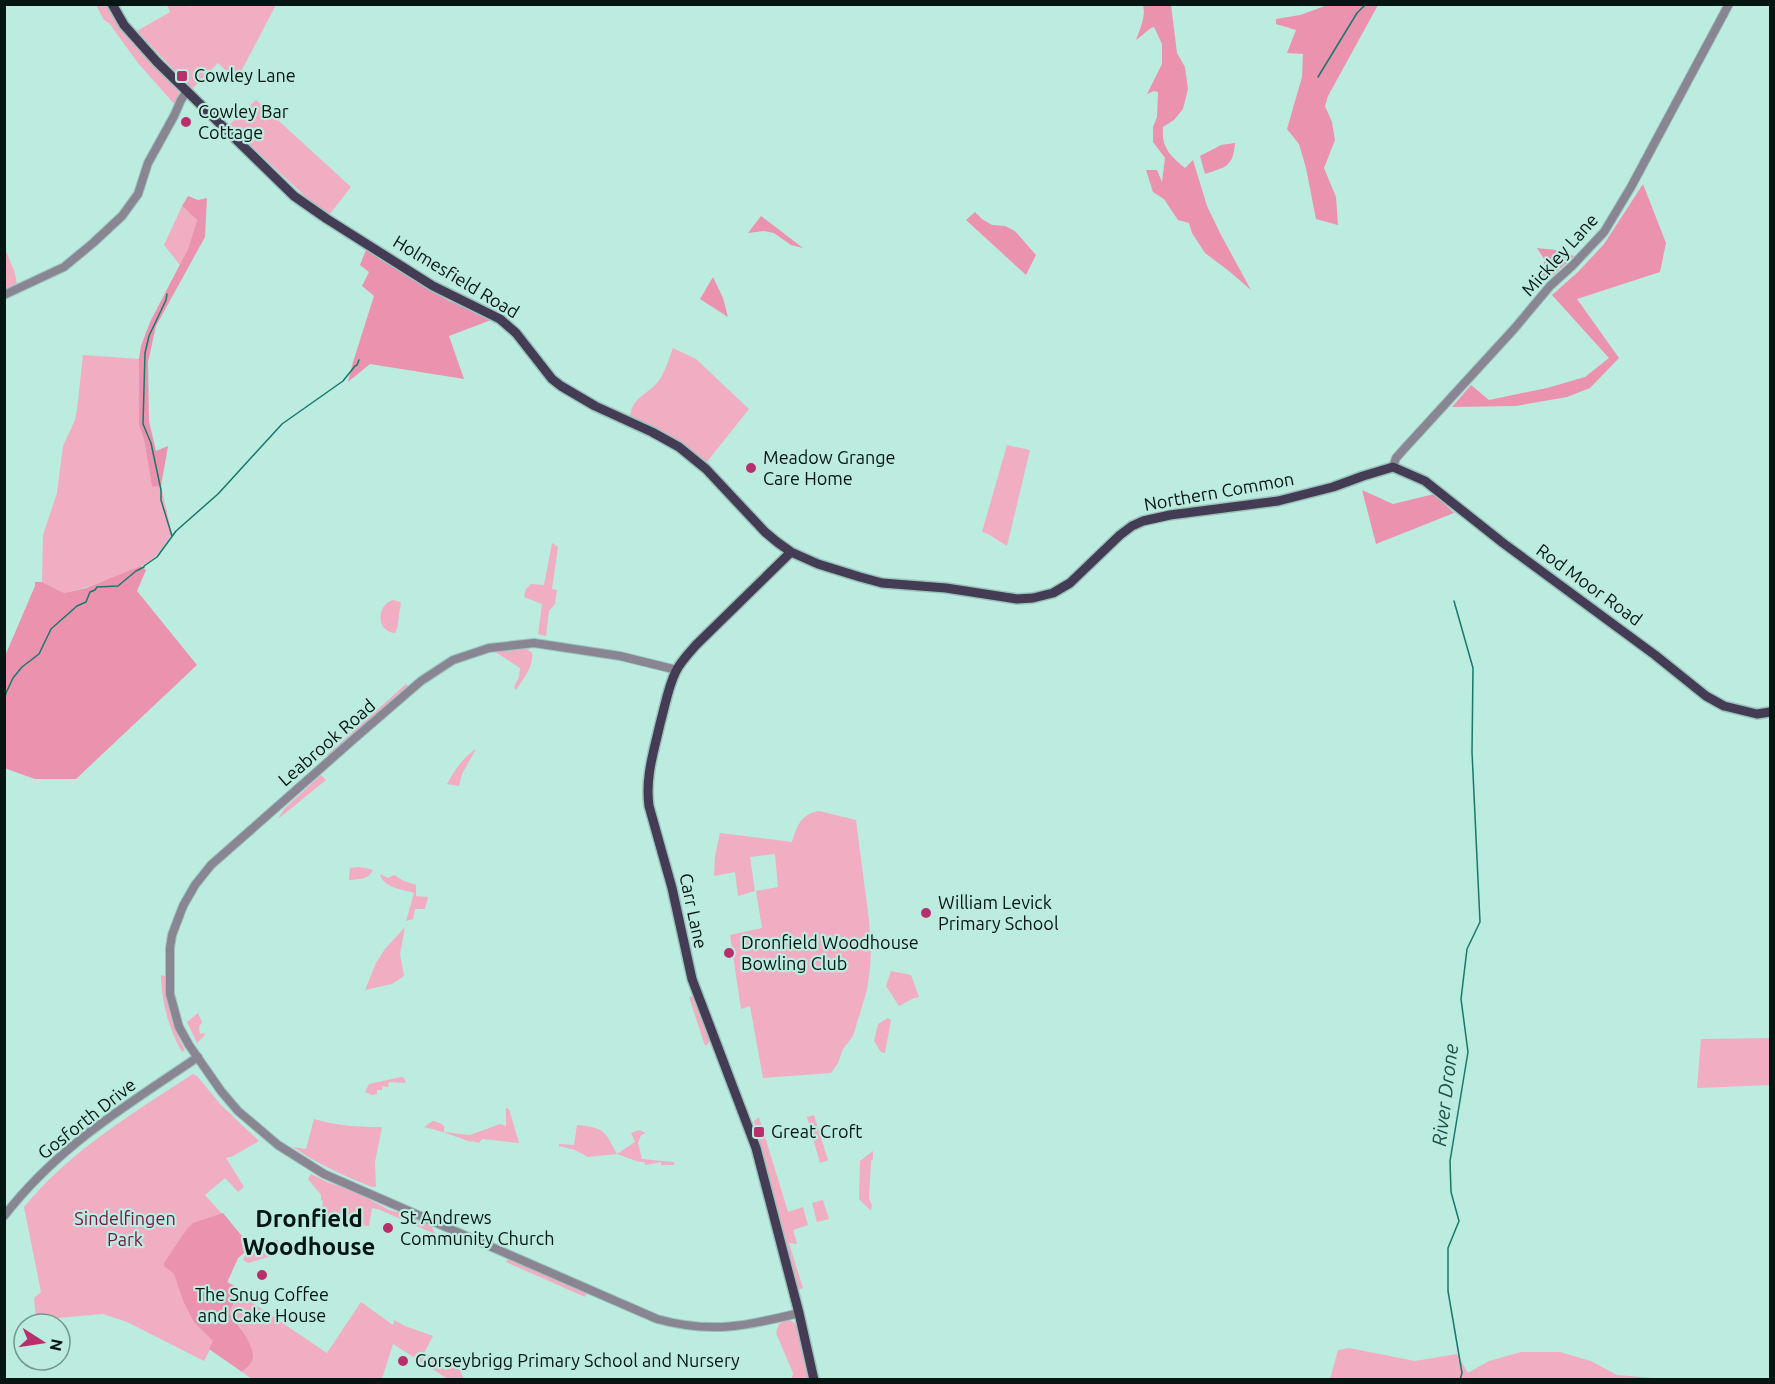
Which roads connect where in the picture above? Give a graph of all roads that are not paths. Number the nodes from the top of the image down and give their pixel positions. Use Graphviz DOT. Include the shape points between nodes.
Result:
graph roads {
  1 [pos="112,4"];
  2 [pos="1729,4"];
  3 [pos="187,92"];
  4 [pos="4,295"];
  5 [pos="1394,467"];
  6 [pos="791,552"];
  7 [pos="677,670"];
  8 [pos="1770,712"];
  9 [pos="198,1057"];
  10 [pos="4,1216"];
  11 [pos="799,1313"];
  12 [pos="814,1380"];
  1 -- 3 [label="main road, Holmesfield Road" via="134,37"];
  2 -- 5 [label="street, Mickley Lane" via="1604,232 1550,286 1404,449"];
  3 -- 4 [label="street" via="148,163 138,194 122,216 64,267"];
  3 -- 6 [label="main road, Holmesfield Road" via="303,202 434,286 500,319 561,386 679,447 706,469 765,532"];
  5 -- 6 [label="main road, Northern Common" via="1278,501 1143,521 1120,535 1070,583 1033,598 882,583"];
  5 -- 8 [label="main road, Rod Moor Road" via="1425,481 1706,696 1724,706 1757,714"];
  6 -- 7 [label="main road, Carr Lane" via="696,645"];
  7 -- 9 [label="street, Leabrook Road" via="602,653 522,644 470,653 443,666 413,688 211,865 189,894 172,935 170,994 179,1027"];
  7 -- 11 [label="main road, Carr Lane" via="650,768 649,806 692,979 756,1148"];
  9 -- 10 [label="street, Gosforth Drive" via="83,1136 42,1173"];
  9 -- 11 [label="street, Leabrook Road" via="228,1100 304,1163 657,1319 696,1327 729,1328"];
  11 -- 12 [label="main road, Carr Lane"];
}
